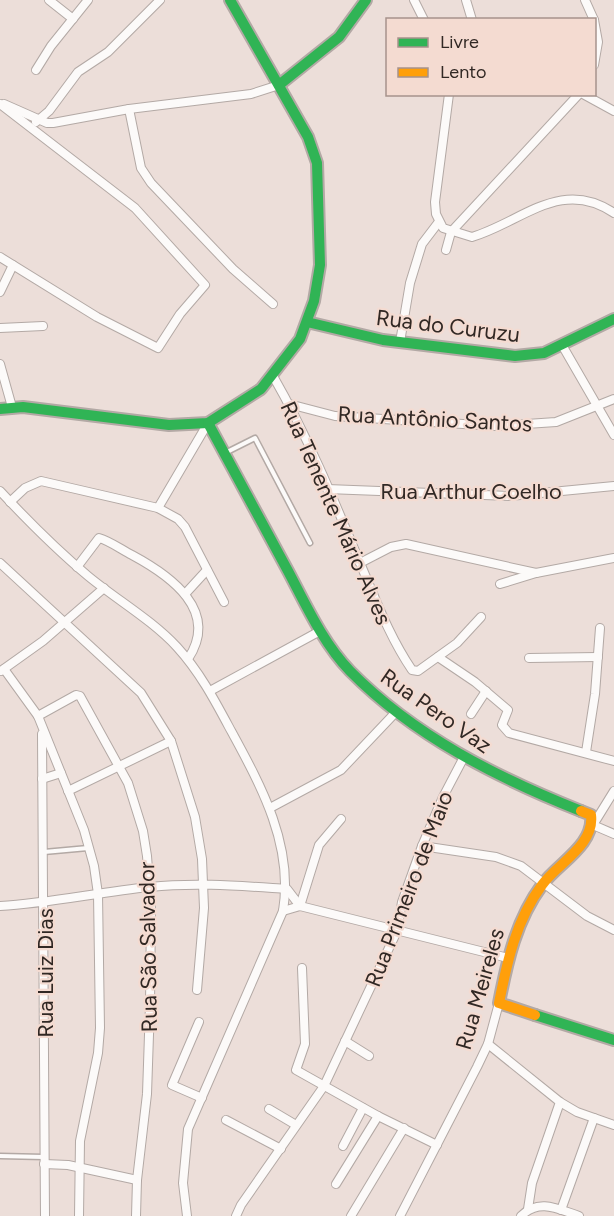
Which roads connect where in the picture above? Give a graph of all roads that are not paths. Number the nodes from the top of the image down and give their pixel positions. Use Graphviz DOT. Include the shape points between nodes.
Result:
graph roads {
  1 [pos="49,0"];
  2 [pos="88,0"];
  3 [pos="160,0"];
  4 [pos="230,0"];
  5 [pos="366,0"];
  6 [pos="414,0"];
  7 [pos="466,0"];
  8 [pos="585,0"];
  9 [pos="423,18"];
  10 [pos="471,18"];
  11 [pos="593,18"];
  12 [pos="73,19"];
  13 [pos="596,31"];
  14 [pos="596,54"];
  15 [pos="36,70"];
  16 [pos="279,85"];
  17 [pos="449,96"];
  18 [pos="579,96"];
  19 [pos="585,96"];
  20 [pos="0,103"];
  21 [pos="129,109"];
  22 [pos="614,111"];
  23 [pos="39,120"];
  24 [pos="28,128"];
  25 [pos="614,213"];
  26 [pos="438,223"];
  27 [pos="451,232"];
  28 [pos="446,250"];
  29 [pos="0,257"];
  30 [pos="14,265"];
  31 [pos="0,292"];
  32 [pos="273,304"];
  33 [pos="614,319"];
  34 [pos="307,322"];
  35 [pos="43,326"];
  36 [pos="0,328"];
  37 [pos="400,342"];
  38 [pos="561,345"];
  39 [pos="0,364"];
  40 [pos="273,376"];
  41 [pos="614,399"];
  42 [pos="289,404"];
  43 [pos="599,405"];
  44 [pos="12,407"];
  45 [pos="0,409"];
  46 [pos="208,423"];
  47 [pos="614,435"];
  48 [pos="225,454"];
  49 [pos="614,486"];
  50 [pos="327,489"];
  51 [pos="0,491"];
  52 [pos="10,502"];
  53 [pos="158,508"];
  54 [pos="310,543"];
  55 [pos="614,558"];
  56 [pos="0,563"];
  57 [pos="360,563"];
  58 [pos="77,567"];
  59 [pos="207,570"];
  60 [pos="536,573"];
  61 [pos="500,584"];
  62 [pos="104,588"];
  63 [pos="185,594"];
  64 [pos="224,602"];
  65 [pos="481,617"];
  66 [pos="64,623"];
  67 [pos="600,628"];
  68 [pos="320,631"];
  69 [pos="438,657"];
  70 [pos="597,657"];
  71 [pos="529,658"];
  72 [pos="188,659"];
  73 [pos="2,670"];
  74 [pos="210,691"];
  75 [pos="486,691"];
  76 [pos="396,711"];
  77 [pos="471,714"];
  78 [pos="38,716"];
  79 [pos="42,729"];
  80 [pos="171,741"];
  81 [pos="585,752"];
  82 [pos="464,757"];
  83 [pos="614,761"];
  84 [pos="120,765"];
  85 [pos="61,773"];
  86 [pos="42,779"];
  87 [pos="68,791"];
  88 [pos="614,791"];
  89 [pos="270,808"];
  90 [pos="341,819"];
  91 [pos="593,825"];
  92 [pos="614,834"];
  93 [pos="422,846"];
  94 [pos="90,848"];
  95 [pos="44,852"];
  96 [pos="543,883"];
  97 [pos="204,884"];
  98 [pos="149,887"];
  99 [pos="287,889"];
  100 [pos="98,894"];
  101 [pos="45,903"];
  102 [pos="0,906"];
  103 [pos="300,906"];
  104 [pos="283,911"];
  105 [pos="614,930"];
  106 [pos="397,931"];
  107 [pos="508,958"];
  108 [pos="302,968"];
  109 [pos="197,990"];
  110 [pos="499,1003"];
  111 [pos="200,1022"];
  112 [pos="614,1040"];
  113 [pos="345,1041"];
  114 [pos="488,1044"];
  115 [pos="369,1056"];
  116 [pos="324,1086"];
  117 [pos="202,1098"];
  118 [pos="560,1102"];
  119 [pos="363,1108"];
  120 [pos="269,1109"];
  121 [pos="378,1116"];
  122 [pos="594,1118"];
  123 [pos="226,1120"];
  124 [pos="296,1125"];
  125 [pos="614,1125"];
  126 [pos="404,1128"];
  127 [pos="437,1145"];
  128 [pos="343,1146"];
  129 [pos="281,1149"];
  130 [pos="0,1156"];
  131 [pos="44,1160"];
  132 [pos="78,1168"];
  133 [pos="137,1180"];
  134 [pos="336,1184"];
  135 [pos="528,1209"];
  136 [pos="561,1210"];
  137 [pos="45,1216"];
  138 [pos="79,1216"];
  139 [pos="136,1216"];
  140 [pos="187,1216"];
  141 [pos="236,1216"];
  142 [pos="351,1216"];
  143 [pos="399,1216"];
  144 [pos="521,1216"];
  145 [pos="579,1216"];
  1 -- 12 [label="street"];
  2 -- 12 [label="street"];
  3 -- 23 [label="street" via="108,52 78,72"];
  4 -- 16 [label="main road"];
  5 -- 16 [label="main road" via="331,47"];
  6 -- 9 [label="street"];
  7 -- 10 [label="street"];
  8 -- 11 [label="street"];
  12 -- 15 [label="street"];
  13 -- 14 [label="street"];
  16 -- 21 [label="street" via="251,94"];
  16 -- 34 [label="main road" via="308,137 318,177 320,265"];
  17 -- 26 [label="street" via="435,202"];
  18 -- 27 [label="street"];
  19 -- 22 [label="street"];
  20 -- 23 [label="street"];
  20 -- 24 [label="street"];
  21 -- 23 [label="street" via="53,123"];
  21 -- 32 [label="street" via="138,161 151,183 233,269"];
  23 -- 24 [label="street"];
  24 -- 30 [label="street" via="135,208 204,283 204,288 180,314 158,348 97,317"];
  25 -- 27 [label="street" via="593,202 564,199 538,206 472,237"];
  26 -- 27 [label="street"];
  26 -- 37 [label="street" via="422,244 410,283"];
  27 -- 28 [label="street"];
  29 -- 30 [label="street"];
  30 -- 31 [label="street"];
  33 -- 38 [label="main road, Rua do Curuzu"];
  34 -- 37 [label="main road, Rua do Curuzu"];
  34 -- 40 [label="main road"];
  35 -- 36 [label="street"];
  37 -- 38 [label="main road, Rua do Curuzu" via="515,356 531,356"];
  38 -- 43 [label="street"];
  39 -- 44 [label="street"];
  40 -- 42 [label="street, Rua Tenente Mário Alves"];
  40 -- 46 [label="main road" via="244,402"];
  41 -- 43 [label="street, Rua Antônio Santos"];
  42 -- 43 [label="street, Rua Antônio Santos" via="335,416 495,426 556,422"];
  42 -- 50 [label="street, Rua Tenente Mário Alves"];
  43 -- 47 [label="street"];
  44 -- 45 [label="main road"];
  44 -- 46 [label="main road" via="169,425"];
  46 -- 48 [label="main road, Rua Pero Vaz"];
  46 -- 53 [label="street"];
  48 -- 54 [label="lane" via="255,438"];
  48 -- 68 [label="main road, Rua Pero Vaz"];
  49 -- 50 [label="street, Rua Arthur Coelho" via="510,496"];
  50 -- 57 [label="street, Rua Tenente Mário Alves"];
  51 -- 52 [label="street"];
  52 -- 53 [label="street" via="25,488 41,481"];
  52 -- 58 [label="street"];
  53 -- 59 [label="street" via="178,519"];
  55 -- 60 [label="street"];
  56 -- 66 [label="street"];
  57 -- 60 [label="street" via="406,544"];
  57 -- 69 [label="street, Rua Tenente Mário Alves" via="384,622 414,671"];
  58 -- 62 [label="street"];
  58 -- 63 [label="street" via="96,540 102,539 157,570"];
  59 -- 63 [label="street"];
  59 -- 64 [label="street"];
  60 -- 61 [label="street"];
  62 -- 66 [label="street"];
  62 -- 72 [label="street"];
  63 -- 72 [label="street" via="199,631 199,642"];
  65 -- 69 [label="street"];
  66 -- 73 [label="street"];
  66 -- 80 [label="street" via="141,693"];
  67 -- 70 [label="street"];
  68 -- 74 [label="street"];
  68 -- 76 [label="main road, Rua Pero Vaz" via="349,670"];
  69 -- 75 [label="street"];
  70 -- 71 [label="street"];
  70 -- 81 [label="street" via="596,694"];
  72 -- 74 [label="street"];
  73 -- 78 [label="street"];
  74 -- 89 [label="street"];
  75 -- 77 [label="street"];
  75 -- 81 [label="street" via="508,710 502,725 509,733"];
  76 -- 82 [label="main road, Rua Pero Vaz"];
  76 -- 89 [label="street" via="341,770"];
  78 -- 79 [label="street"];
  78 -- 84 [label="street, Rua São Salvador" via="76,695 85,703"];
  79 -- 85 [label="street"];
  79 -- 86 [label="street, Rua Luiz Dias"];
  80 -- 84 [label="street"];
  80 -- 97 [label="street" via="195,817"];
  81 -- 83 [label="street"];
  82 -- 91 [label="main road, Rua Pero Vaz" via="516,785 587,812"];
  82 -- 93 [label="street, Rua Primeiro de Maio"];
  84 -- 87 [label="street"];
  84 -- 98 [label="street, Rua São Salvador" via="144,831"];
  85 -- 86 [label="street"];
  85 -- 87 [label="street"];
  86 -- 95 [label="street, Rua Luiz Dias"];
  87 -- 94 [label="street"];
  88 -- 91 [label="street"];
  89 -- 99 [label="street" via="280,839"];
  90 -- 103 [label="street" via="319,845"];
  91 -- 92 [label="street"];
  91 -- 96 [label="main road, Rua Meireles" via="589,835"];
  93 -- 96 [label="street" via="507,860"];
  93 -- 106 [label="street, Rua Primeiro de Maio" via="402,902"];
  94 -- 95 [label="lane"];
  94 -- 100 [label="street"];
  95 -- 101 [label="street, Rua Luiz Dias"];
  96 -- 105 [label="street" via="587,916"];
  96 -- 107 [label="main road, Rua Meireles" via="520,922"];
  97 -- 98 [label="street"];
  97 -- 99 [label="street"];
  97 -- 109 [label="street"];
  98 -- 100 [label="street"];
  98 -- 133 [label="street, Rua São Salvador" via="148,1060"];
  99 -- 103 [label="street"];
  99 -- 104 [label="street"];
  100 -- 101 [label="street"];
  100 -- 132 [label="street" via="100,1028"];
  101 -- 102 [label="street"];
  101 -- 131 [label="street, Rua Luiz Dias"];
  103 -- 104 [label="street"];
  103 -- 106 [label="street"];
  104 -- 117 [label="street"];
  106 -- 107 [label="street"];
  106 -- 113 [label="street, Rua Primeiro de Maio"];
  107 -- 110 [label="main road, Rua Meireles"];
  108 -- 116 [label="street" via="305,1044 296,1070"];
  110 -- 112 [label="main road"];
  110 -- 114 [label="street, Rua Meireles"];
  111 -- 117 [label="street" via="172,1085"];
  113 -- 115 [label="street"];
  113 -- 116 [label="street, Rua Primeiro de Maio"];
  114 -- 118 [label="street"];
  114 -- 127 [label="street, Rua Meireles"];
  116 -- 119 [label="street"];
  116 -- 124 [label="street, Rua Primeiro de Maio"];
  117 -- 140 [label="street" via="188,1129 184,1157"];
  118 -- 122 [label="street"];
  118 -- 135 [label="street" via="532,1183"];
  119 -- 121 [label="street"];
  119 -- 128 [label="street"];
  120 -- 124 [label="street"];
  121 -- 126 [label="street"];
  121 -- 134 [label="street"];
  122 -- 125 [label="street"];
  122 -- 136 [label="street"];
  123 -- 129 [label="street"];
  124 -- 129 [label="street, Rua Primeiro de Maio"];
  126 -- 127 [label="street"];
  126 -- 142 [label="street"];
  127 -- 143 [label="street, Rua Meireles"];
  129 -- 141 [label="street, Rua Primeiro de Maio"];
  130 -- 131 [label="lane"];
  131 -- 132 [label="street"];
  131 -- 137 [label="street, Rua Luiz Dias"];
  132 -- 133 [label="street"];
  132 -- 138 [label="street"];
  133 -- 139 [label="street, Rua São Salvador"];
  135 -- 136 [label="street" via="548,1206"];
  135 -- 144 [label="street"];
  136 -- 145 [label="street"];
}
